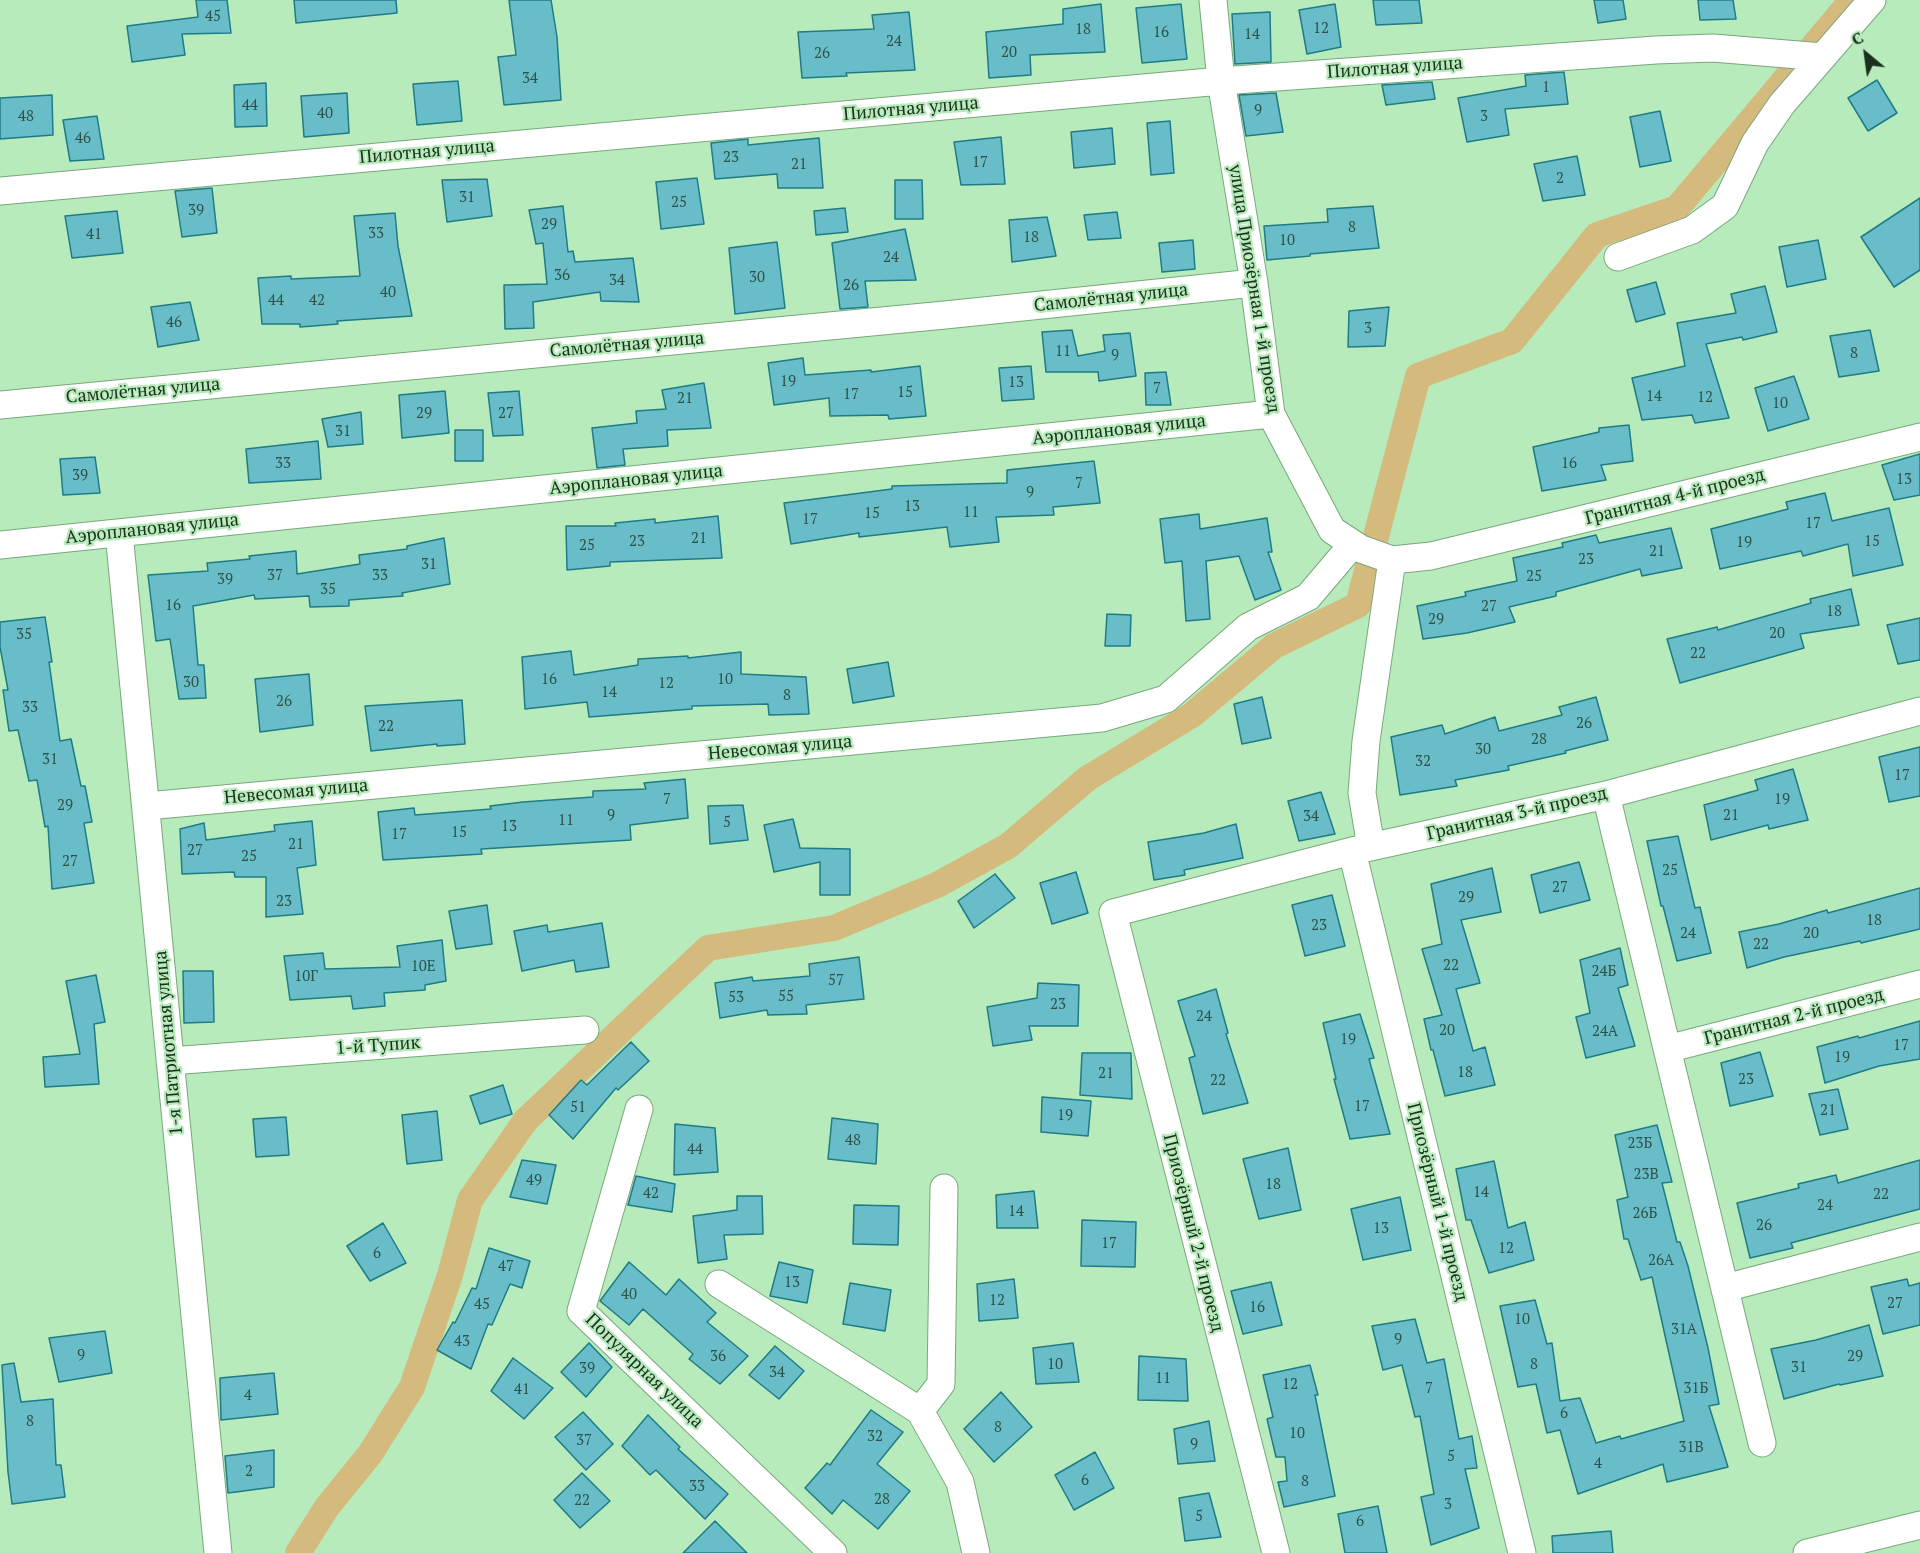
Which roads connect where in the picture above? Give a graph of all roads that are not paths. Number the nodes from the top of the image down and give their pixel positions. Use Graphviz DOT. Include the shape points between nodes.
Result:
graph roads {
  1 [pos="1213,0"];
  2 [pos="1872,0"];
  3 [pos="1822,56"];
  4 [pos="1221,81"];
  5 [pos="0,191"];
  6 [pos="1618,257"];
  7 [pos="1254,283"];
  8 [pos="0,405"];
  9 [pos="1271,414"];
  10 [pos="1920,437"];
  11 [pos="119,532"];
  12 [pos="0,545"];
  13 [pos="1357,547"];
  14 [pos="1431,556"];
  15 [pos="1391,560"];
  16 [pos="1920,711"];
  17 [pos="1606,795"];
  18 [pos="147,806"];
  19 [pos="1361,849"];
  20 [pos="1113,913"];
  21 [pos="1920,984"];
  22 [pos="585,1030"];
  23 [pos="1667,1049"];
  24 [pos="170,1061"];
  25 [pos="639,1109"];
  26 [pos="944,1188"];
  27 [pos="1920,1237"];
  28 [pos="719,1284"];
  29 [pos="1725,1288"];
  30 [pos="920,1411"];
  31 [pos="1762,1443"];
  32 [pos="1920,1525"];
  33 [pos="218,1553"];
  34 [pos="833,1553"];
  35 [pos="976,1553"];
  36 [pos="1276,1553"];
  37 [pos="1522,1553"];
  38 [pos="1807,1553"];
  1 -- 4 [label="street, улица Приозёрная 1-й проезд"];
  2 -- 3 [label="street"];
  3 -- 4 [label="street, Пилотная улица" via="1713,48 1656,50"];
  3 -- 6 [label="street" via="1755,143 1725,206 1692,230"];
  4 -- 5 [label="street, Пилотная улица"];
  4 -- 7 [label="street, улица Приозёрная 1-й проезд"];
  7 -- 8 [label="street, Самолётная улица"];
  7 -- 9 [label="street, улица Приозёрная 1-й проезд"];
  9 -- 11 [label="street, Аэроплановая улица"];
  9 -- 13 [label="street, улица Приозёрная 1-й проезд" via="1332,530"];
  10 -- 14 [label="street, Гранитная 4-й проезд"];
  11 -- 12 [label="street, Аэроплановая улица"];
  11 -- 18 [label="street, 1-я Патриотная улица"];
  13 -- 15 [label="street, улица Приозёрная 1-й проезд"];
  13 -- 18 [label="street, Невесомая улица" via="1308,597 1248,627 1166,699 1102,718"];
  14 -- 15 [label="street, улица Приозёрная 1-й проезд"];
  15 -- 19 [label="street, Приозёрный 1-й проезд" via="1366,741"];
  16 -- 17 [label="street, Гранитная 3-й проезд"];
  17 -- 19 [label="street, Гранитная 3-й проезд"];
  17 -- 23 [label="street"];
  18 -- 24 [label="street, 1-я Патриотная улица"];
  19 -- 20 [label="street, Гранитная 3-й проезд"];
  19 -- 37 [label="street, Приозёрный 1-й проезд"];
  20 -- 36 [label="street, Приозёрный 2-й проезд"];
  21 -- 23 [label="street, Гранитная 2-й проезд"];
  22 -- 24 [label="street, 1-й Тупик"];
  23 -- 29 [label="street"];
  24 -- 33 [label="street, 1-я Патриотная улица"];
  25 -- 34 [label="street, Популярная улица" via="582,1311"];
  26 -- 30 [label="street" via="941,1384"];
  27 -- 29 [label="street"];
  28 -- 30 [label="street"];
  29 -- 31 [label="street"];
  30 -- 35 [label="street" via="960,1482"];
  32 -- 38 [label="street"];
}
